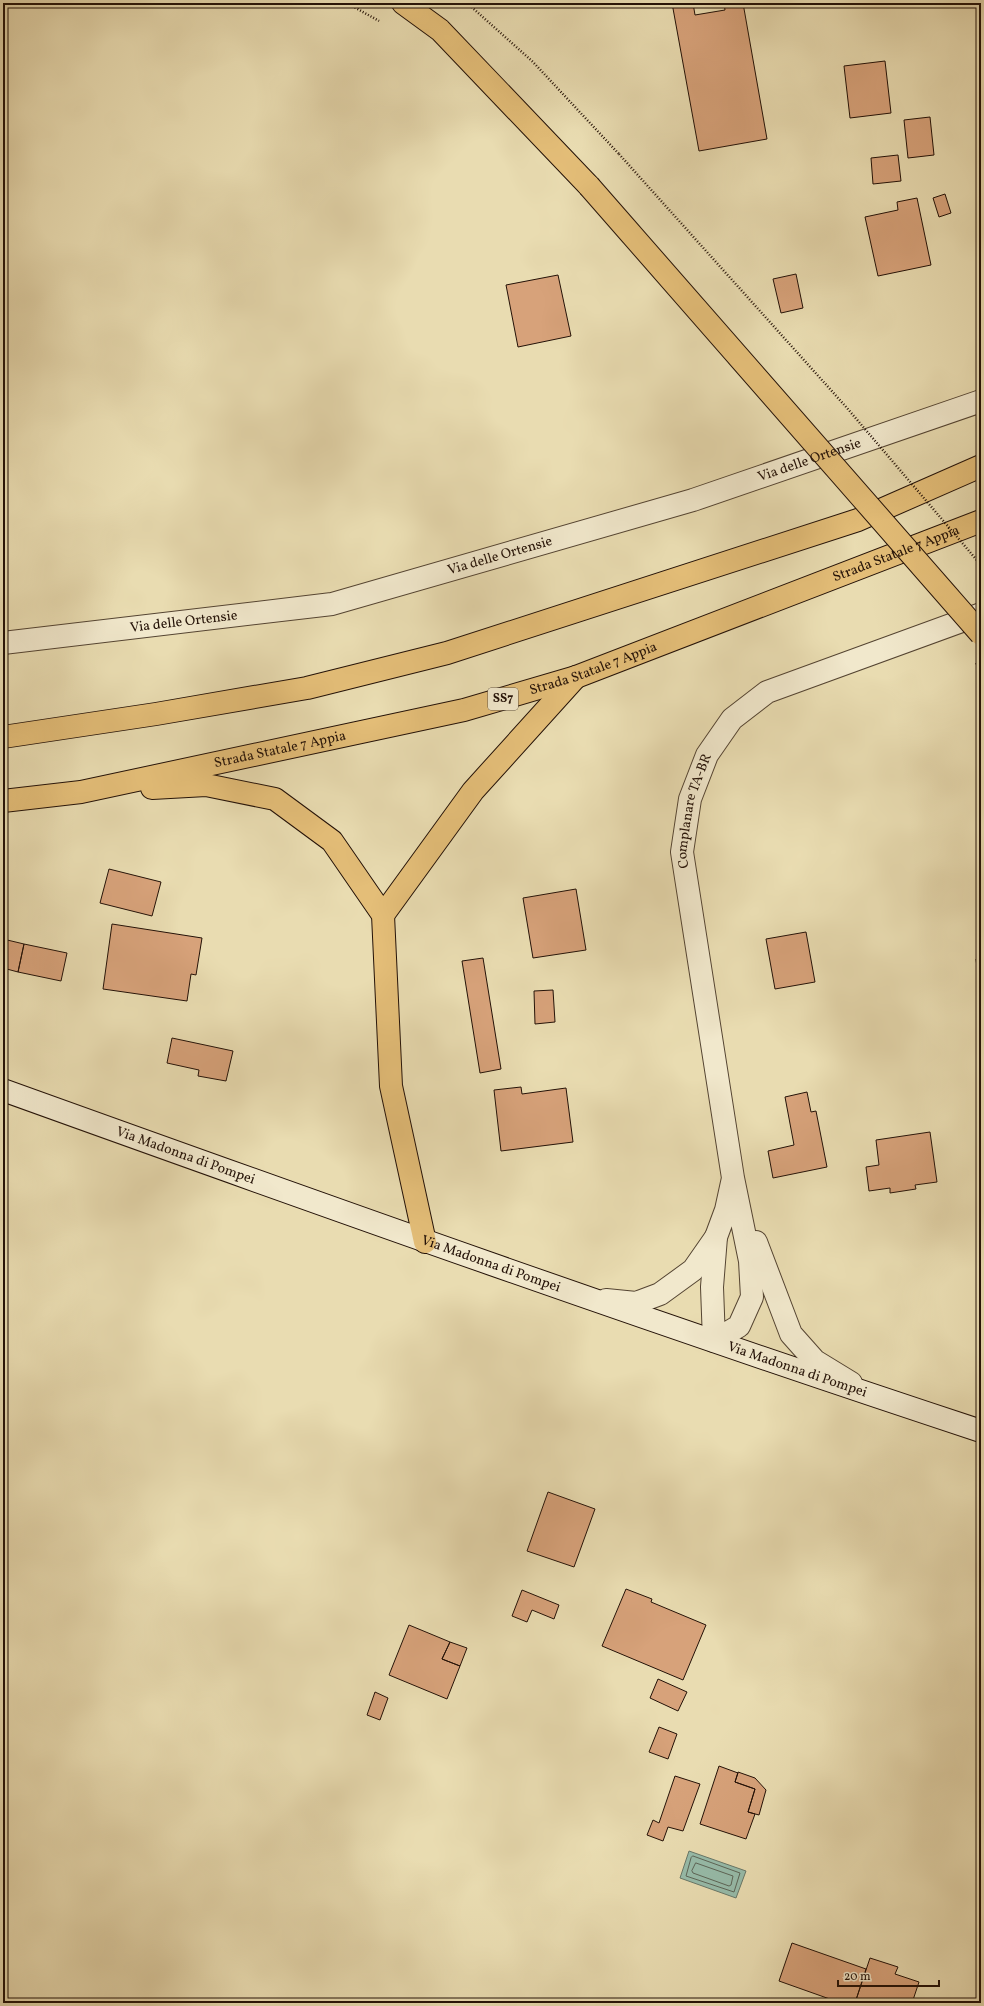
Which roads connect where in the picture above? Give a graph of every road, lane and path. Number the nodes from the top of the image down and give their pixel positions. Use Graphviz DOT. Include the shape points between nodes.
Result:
graph roads {
  1 [pos="403,3"];
  2 [pos="467,3"];
  3 [pos="981,401"];
  4 [pos="981,466"];
  5 [pos="981,521"];
  6 [pos="981,564"];
  7 [pos="981,614"];
  8 [pos="981,634"];
  9 [pos="3,643"];
  10 [pos="576,677"];
  11 [pos="156,714"];
  12 [pos="3,723"];
  13 [pos="3,737"];
  14 [pos="81,792"];
  15 [pos="3,801"];
  16 [pos="383,915"];
  17 [pos="3,1090"];
  18 [pos="733,1178"];
  19 [pos="716,1237"];
  20 [pos="425,1242"];
  21 [pos="586,1298"];
  22 [pos="714,1341"];
  23 [pos="871,1395"];
  24 [pos="981,1431"];
  1 -- 8 [label="highway, bridge" via="440,30 589,186"];
  2 -- 6 [label="path, bridge" via="532,62 619,154 847,408"];
  3 -- 9 [label="street, Via delle Ortensie" via="693,500 332,604"];
  4 -- 11 [label="highway" via="858,520 447,654 307,688"];
  5 -- 10 [label="highway, Strada Statale 7 Appia / SS7"];
  7 -- 18 [label="street, Complanare TA-BR" via="767,692 732,719 707,755 690,799 682,852"];
  10 -- 14 [label="highway, Strada Statale 7 Appia / SS7" via="464,710"];
  10 -- 16 [label="highway" via="473,791"];
  11 -- 12 [label="highway"];
  11 -- 13 [label="highway"];
  14 -- 15 [label="highway, Strada Statale 7 Appia / SS7"];
  14 -- 16 [label="highway" via="206,785 276,798 332,841"];
  16 -- 20 [label="highway" via="391,1086"];
  17 -- 20 [label="street, Via Madonna di Pompei"];
  18 -- 19 [label="street" via="726,1210"];
  18 -- 22 [label="street" via="750,1261 752,1296 739,1326"];
  18 -- 23 [label="street" via="791,1334 815,1361"];
  19 -- 21 [label="street" via="693,1270 660,1294 636,1302"];
  19 -- 22 [label="street" via="712,1287"];
  20 -- 21 [label="street, Via Madonna di Pompei"];
  21 -- 22 [label="street, Via Madonna di Pompei"];
  22 -- 23 [label="street, Via Madonna di Pompei"];
  23 -- 24 [label="street, Via Madonna di Pompei"];
}
